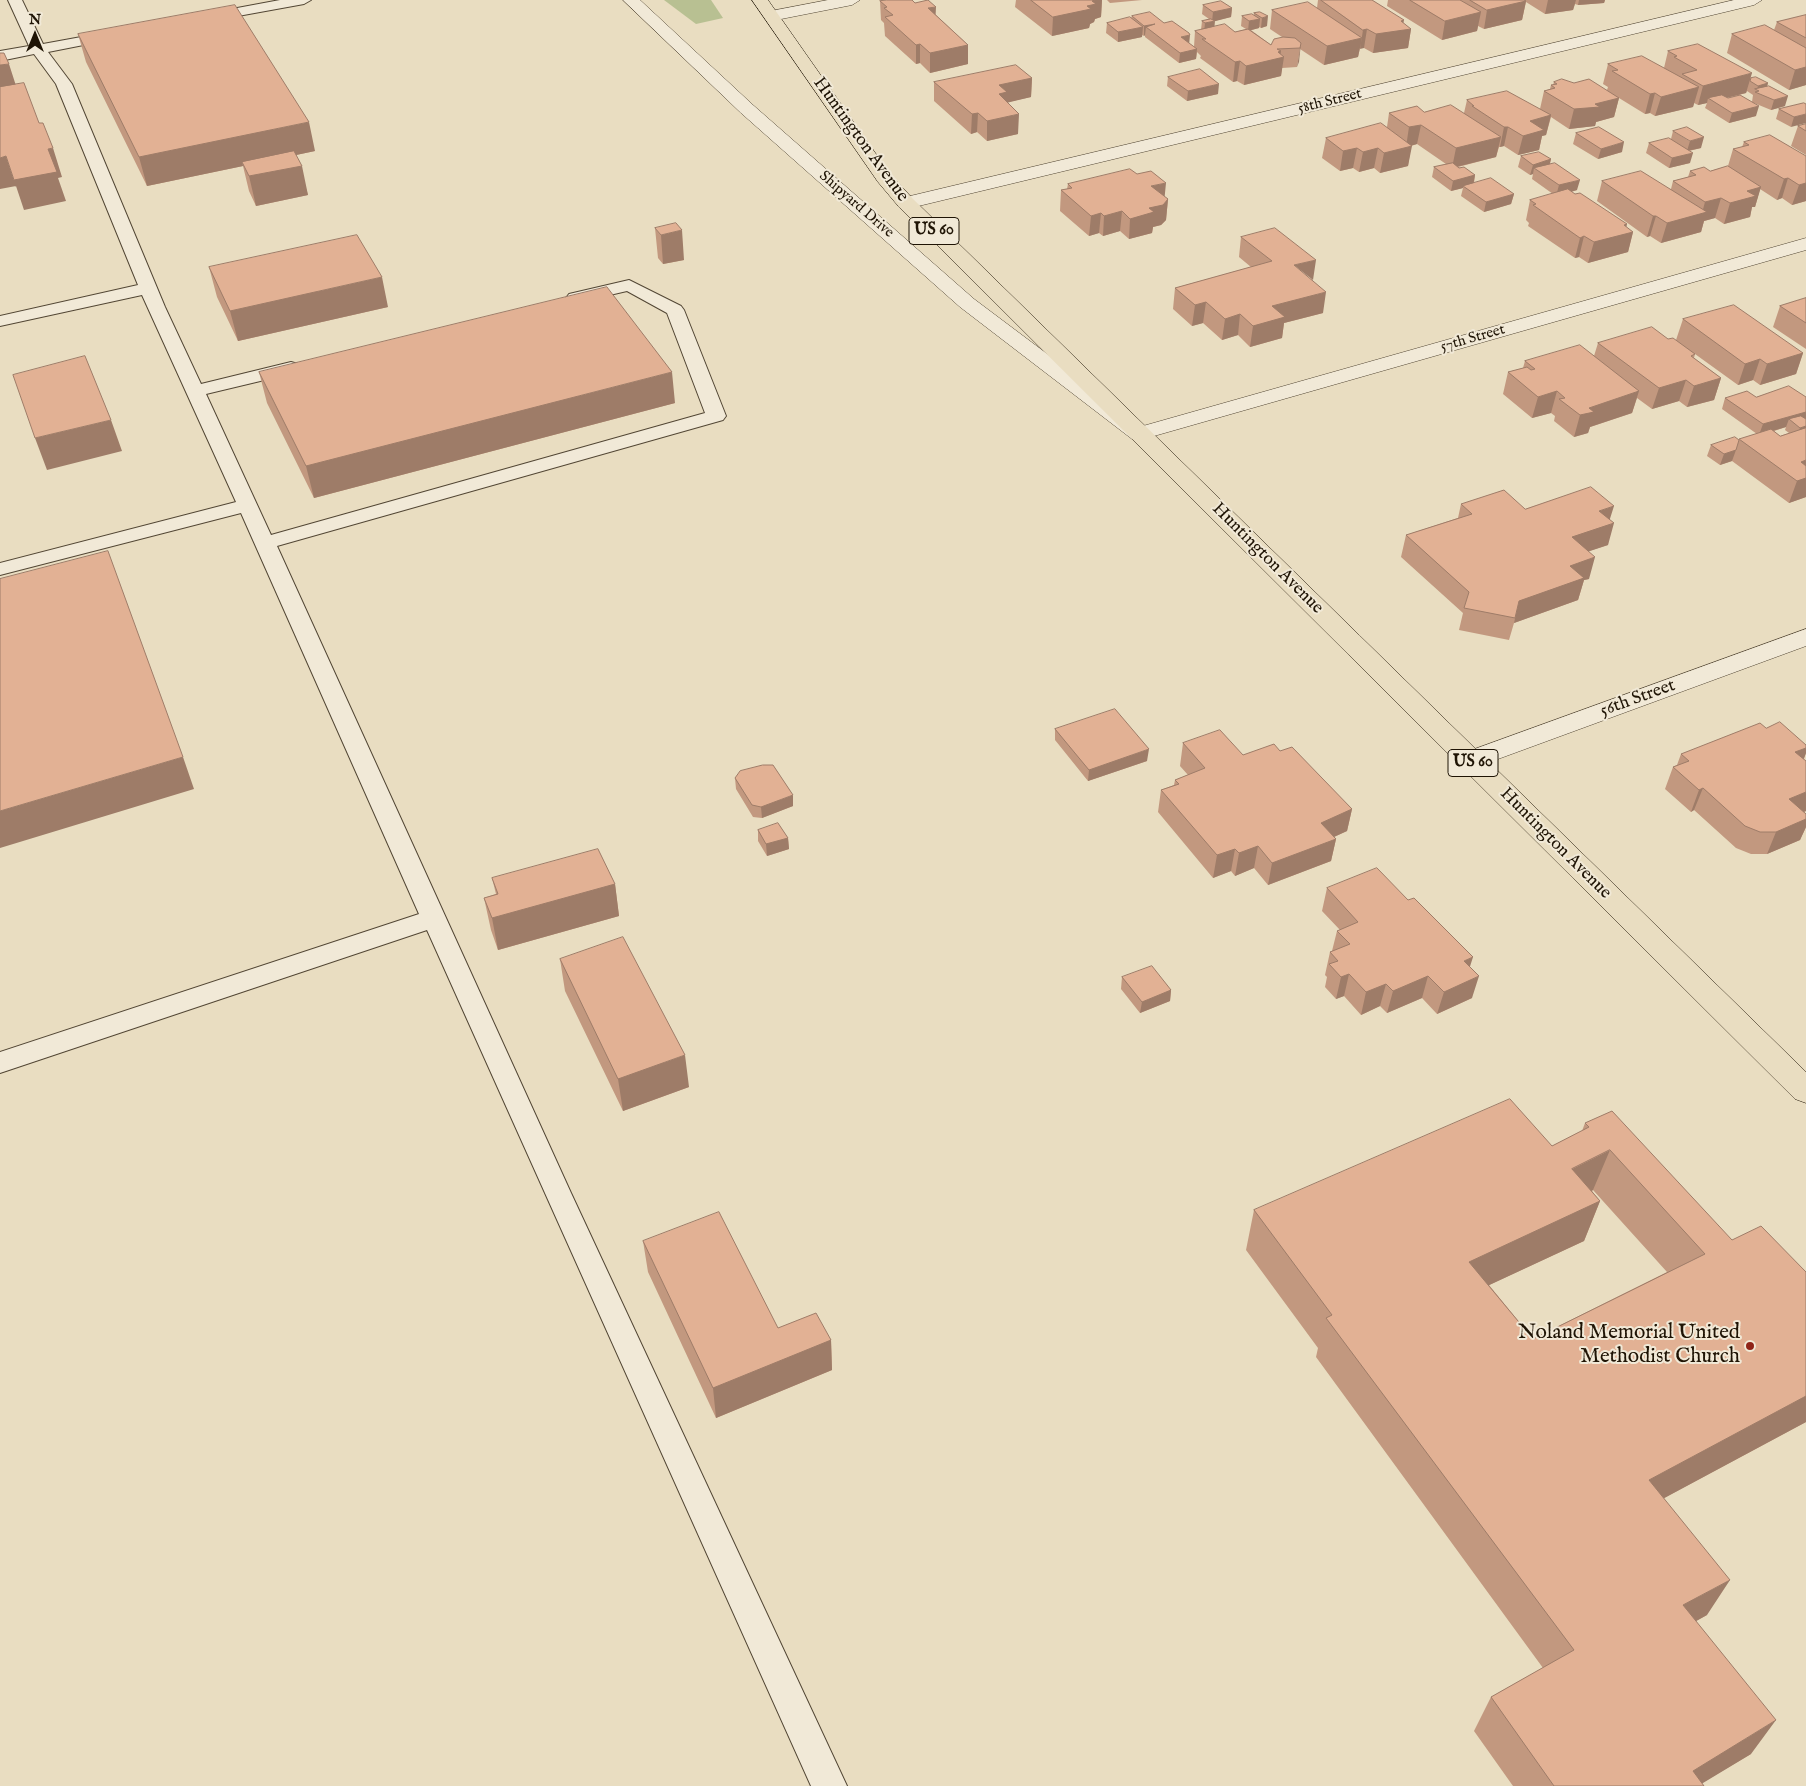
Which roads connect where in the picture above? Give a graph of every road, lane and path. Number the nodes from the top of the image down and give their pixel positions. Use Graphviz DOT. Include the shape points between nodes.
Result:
graph roads {
  1 [pos="15,0"];
  2 [pos="304,0"];
  3 [pos="631,0"];
  4 [pos="760,0"];
  5 [pos="852,0"];
  6 [pos="1754,0"];
  7 [pos="771,16"];
  8 [pos="190,21"];
  9 [pos="133,32"];
  10 [pos="38,49"];
  11 [pos="0,56"];
  12 [pos="906,203"];
  13 [pos="1806,244"];
  14 [pos="148,288"];
  15 [pos="561,301"];
  16 [pos="0,321"];
  17 [pos="311,363"];
  18 [pos="195,391"];
  19 [pos="1140,434"];
  20 [pos="248,505"];
  21 [pos="265,543"];
  22 [pos="0,568"];
  23 [pos="1806,638"];
  24 [pos="1470,760"];
  25 [pos="435,918"];
  26 [pos="0,1062"];
  27 [pos="1806,1091"];
  28 [pos="829,1786"];
  1 -- 10 [label="lane"];
  2 -- 8 [label="lane"];
  3 -- 19 [label="street, Shipyard Drive" via="747,109 967,303"];
  4 -- 7 [label="main road, Huntington Avenue / US 60"];
  5 -- 7 [label="street"];
  6 -- 12 [label="street, 58th Street"];
  7 -- 12 [label="main road, Huntington Avenue / US 60" via="884,178"];
  9 -- 10 [label="lane"];
  10 -- 11 [label="lane"];
  10 -- 14 [label="lane" via="64,84"];
  12 -- 19 [label="main road, Huntington Avenue / US 60"];
  13 -- 19 [label="street, 57th Street"];
  14 -- 16 [label="lane"];
  14 -- 18 [label="lane"];
  15 -- 21 [label="lane" via="629,285 675,310 716,416"];
  17 -- 18 [label="lane"];
  18 -- 20 [label="lane"];
  19 -- 24 [label="main road, Huntington Avenue / US 60"];
  20 -- 21 [label="lane"];
  20 -- 22 [label="lane"];
  21 -- 25 [label="lane"];
  23 -- 24 [label="street, 56th Street"];
  24 -- 27 [label="main road, Huntington Avenue / US 60"];
  25 -- 26 [label="lane"];
  25 -- 28 [label="lane"];
}
